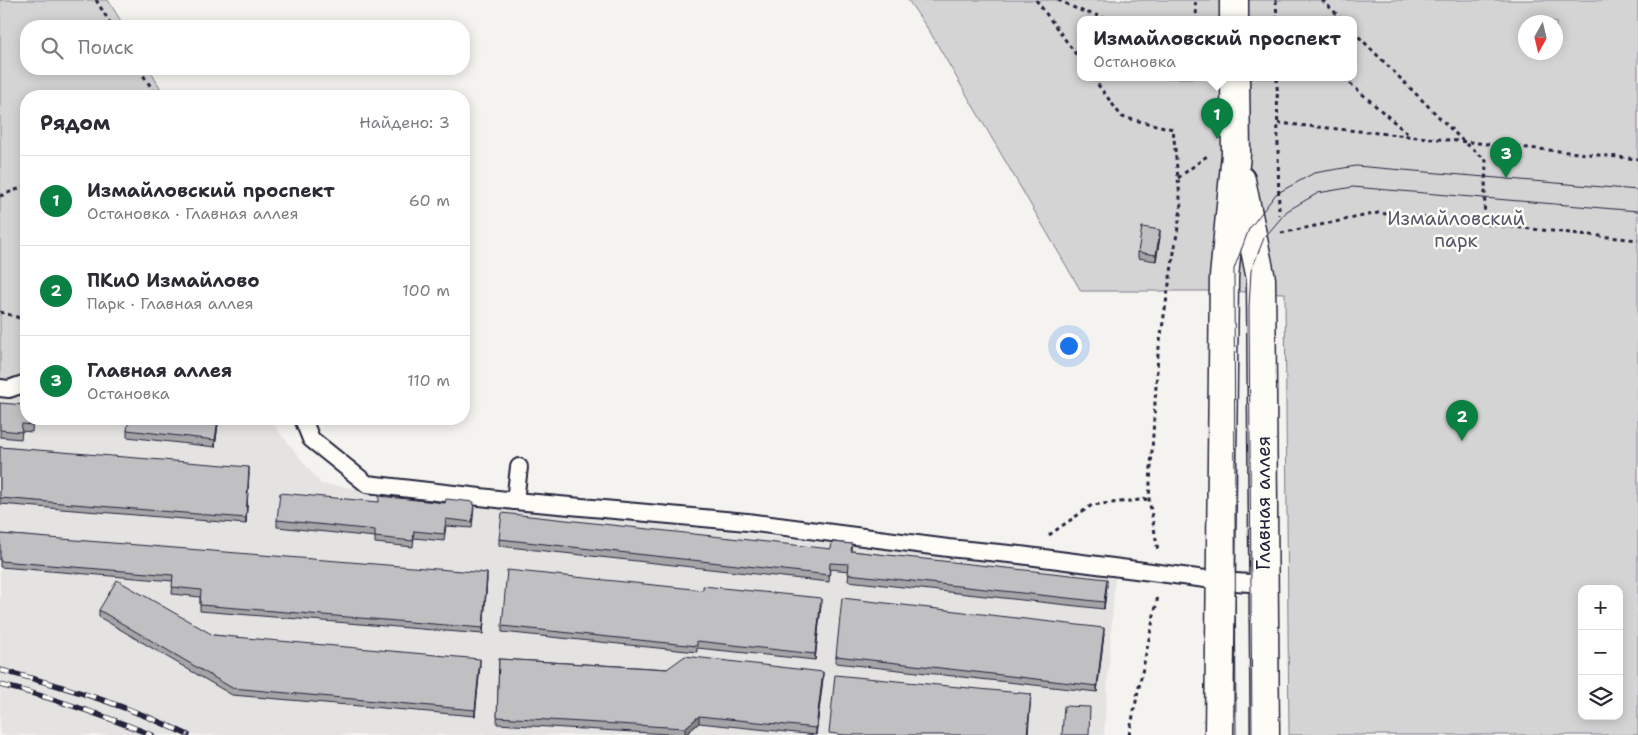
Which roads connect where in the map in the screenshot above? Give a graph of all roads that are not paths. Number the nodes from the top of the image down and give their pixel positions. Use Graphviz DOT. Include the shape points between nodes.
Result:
graph roads {
  1 [pos="1234,0"];
  2 [pos="1234,16"];
  3 [pos="1235,81"];
  4 [pos="1236,154"];
  5 [pos="20,385"];
  6 [pos="0,388"];
  7 [pos="305,425"];
  8 [pos="519,467"];
  9 [pos="515,501"];
  10 [pos="1221,581"];
  11 [pos="1264,584"];
  12 [pos="1219,735"];
  13 [pos="1265,735"];
  1 -- 2 [label="main road"];
  3 -- 4 [label="main road, Главная аллея"];
  4 -- 10 [label="main road, Главная аллея" via="1224,277"];
  4 -- 11 [label="main road, Главная аллея" via="1262,279"];
  5 -- 6 [label="lane"];
  7 -- 9 [label="lane" via="311,439 367,484"];
  8 -- 9 [label="lane"];
  9 -- 10 [label="lane" via="747,522"];
  10 -- 11 [label="lane"];
  10 -- 12 [label="main road, Главная аллея"];
  11 -- 13 [label="main road, Главная аллея"];
}
